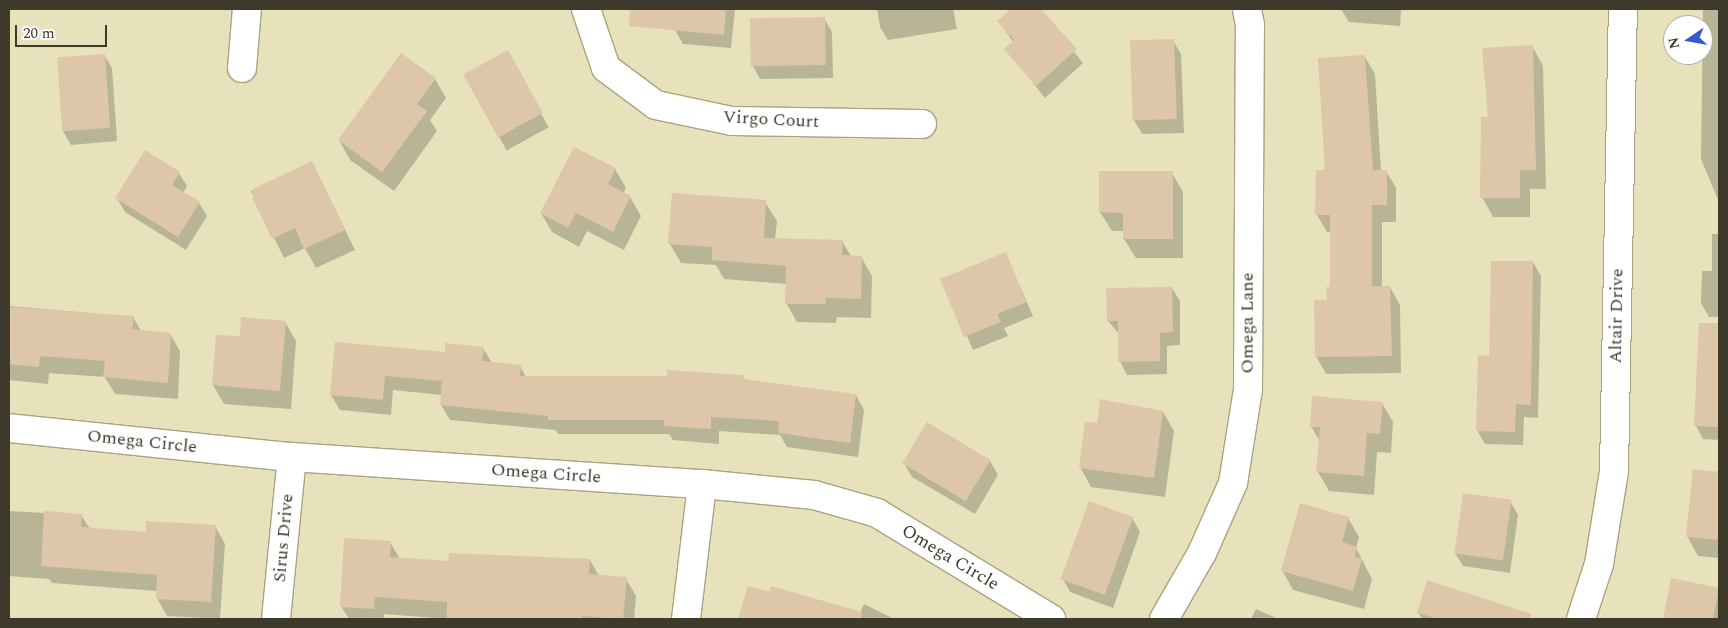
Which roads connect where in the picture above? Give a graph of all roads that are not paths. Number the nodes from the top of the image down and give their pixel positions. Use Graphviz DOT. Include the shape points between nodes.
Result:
graph roads {
  1 [pos="247,9"];
  2 [pos="586,9"];
  3 [pos="1247,9"];
  4 [pos="1623,9"];
  5 [pos="242,68"];
  6 [pos="922,124"];
  7 [pos="9,428"];
  8 [pos="292,457"];
  9 [pos="702,484"];
  10 [pos="276,619"];
  11 [pos="686,619"];
  12 [pos="1051,619"];
  13 [pos="1164,619"];
  14 [pos="1581,619"];
  1 -- 5 [label="street"];
  2 -- 6 [label="street, Virgo Court" via="606,68 656,105 732,121"];
  3 -- 13 [label="street, Omega Lane" via="1250,25 1248,389 1233,482 1202,554"];
  4 -- 14 [label="street, Altair Drive" via="1614,471 1600,564"];
  7 -- 8 [label="street, Omega Circle"];
  8 -- 9 [label="street, Omega Circle"];
  8 -- 10 [label="street, Sirus Drive"];
  9 -- 11 [label="street"];
  9 -- 12 [label="street, Omega Circle" via="814,495 877,513"];
}
